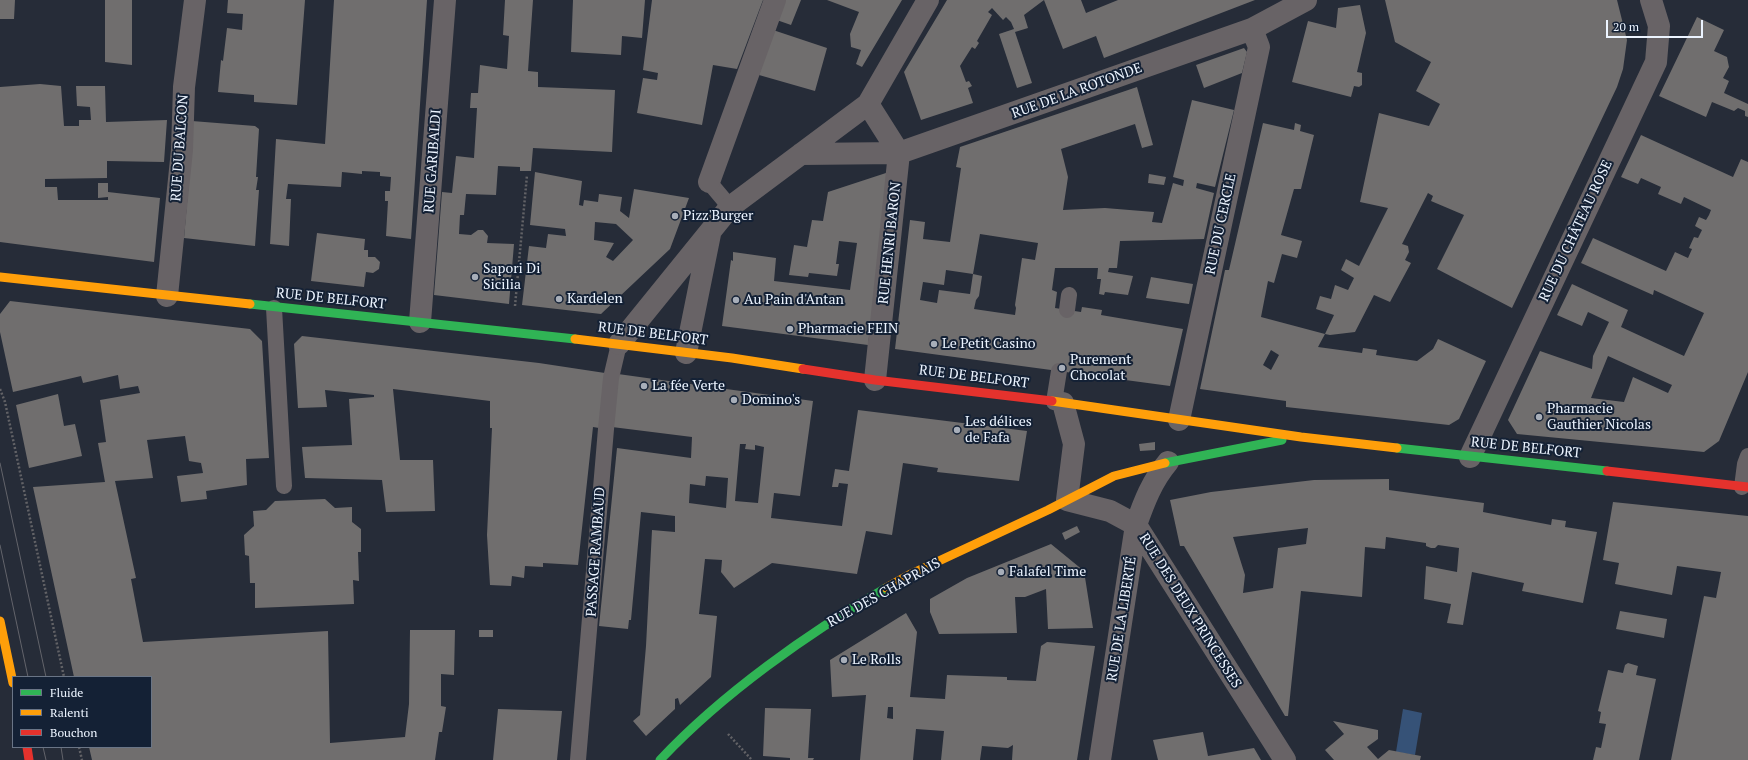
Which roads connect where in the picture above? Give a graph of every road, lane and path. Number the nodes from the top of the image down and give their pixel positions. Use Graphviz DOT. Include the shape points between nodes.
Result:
graph roads {
  1 [pos="196,0"];
  2 [pos="445,0"];
  3 [pos="775,0"];
  4 [pos="928,0"];
  5 [pos="1306,0"];
  6 [pos="1651,0"];
  7 [pos="1252,28"];
  8 [pos="868,104"];
  9 [pos="899,153"];
  10 [pos="801,154"];
  11 [pos="527,175"];
  12 [pos="709,182"];
  13 [pos="730,207"];
  14 [pos="710,232"];
  15 [pos="0,277"];
  16 [pos="167,296"];
  17 [pos="274,308"];
  18 [pos="420,322"];
  19 [pos="513,332"];
  20 [pos="620,344"];
  21 [pos="686,353"];
  22 [pos="1059,371"];
  23 [pos="874,380"];
  24 [pos="0,389"];
  25 [pos="1058,403"];
  26 [pos="1179,420"];
  27 [pos="1301,437"];
  28 [pos="1748,456"];
  29 [pos="1470,457"];
  30 [pos="1168,462"];
  31 [pos="284,486"];
  32 [pos="1745,487"];
  33 [pos="1066,500"];
  34 [pos="1136,525"];
  35 [pos="0,621"];
  36 [pos="64,676"];
  37 [pos="12,678"];
  38 [pos="727,732"];
  39 [pos="27,748"];
  40 [pos="79,748"];
  41 [pos="29,760"];
  42 [pos="82,760"];
  43 [pos="578,760"];
  44 [pos="660,760"];
  45 [pos="752,760"];
  46 [pos="1100,760"];
  47 [pos="1285,760"];
  1 -- 16 [label="street, RUE DU BALCON" via="184,86 182,150"];
  2 -- 18 [label="street, RUE GARIBALDI"];
  3 -- 12 [label="street"];
  4 -- 8 [label="street"];
  5 -- 7 [label="street, RUE DE LA ROTONDE"];
  6 -- 29 [label="street, RUE DU CHÂTEAU ROSE" via="1659,26 1656,62"];
  7 -- 9 [label="street, RUE DE LA ROTONDE"];
  7 -- 26 [label="street, RUE DU CERCLE" via="1259,47"];
  8 -- 9 [label="street"];
  8 -- 10 [label="street"];
  9 -- 10 [label="street, RUE DE LA ROTONDE"];
  9 -- 23 [label="street, RUE HENRI BARON"];
  10 -- 13 [label="street"];
  11 -- 19 [label="path"];
  12 -- 13 [label="lane"];
  13 -- 14 [label="street"];
  14 -- 20 [label="street"];
  14 -- 21 [label="street"];
  15 -- 16 [label="main road, RUE DE BELFORT"];
  16 -- 17 [label="main road, RUE DE BELFORT"];
  17 -- 18 [label="main road, RUE DE BELFORT"];
  17 -- 31 [label="lane"];
  18 -- 19 [label="main road, RUE DE BELFORT"];
  19 -- 20 [label="main road, RUE DE BELFORT"];
  20 -- 21 [label="main road, RUE DE BELFORT"];
  20 -- 43 [label="lane, PASSAGE RAMBAUD" via="611,378"];
  21 -- 23 [label="main road, RUE DE BELFORT"];
  22 -- 25 [label="lane"];
  23 -- 25 [label="main road, RUE DE BELFORT"];
  24 -- 36 [label="path" via="5,402"];
  25 -- 26 [label="main road, RUE DE BELFORT"];
  25 -- 33 [label="street" via="1074,444"];
  26 -- 27 [label="main road, RUE DE BELFORT"];
  27 -- 29 [label="main road, RUE DE BELFORT"];
  27 -- 30 [label="main road, RUE DE BELFORT"];
  28 -- 32 [label="lane" via="1745,464"];
  29 -- 32 [label="main road, RUE DE BELFORT"];
  30 -- 33 [label="main road, RUE DE BELFORT" via="1114,476"];
  30 -- 34 [label="street, RUE DE LA LIBERTÉ" via="1155,477"];
  33 -- 34 [label="street, RUE DES DEUX PRINCESSES" via="1110,511"];
  33 -- 44 [label="main road, RUE DES CHAPRAIS" via="912,574 860,603 747,681"];
  34 -- 46 [label="street, RUE DE LA LIBERTÉ"];
  34 -- 47 [label="street, RUE DES DEUX PRINCESSES"];
  35 -- 37 [label="main road"];
  38 -- 45 [label="path"];
  39 -- 41 [label="main road"];
  40 -- 42 [label="path"];
}
